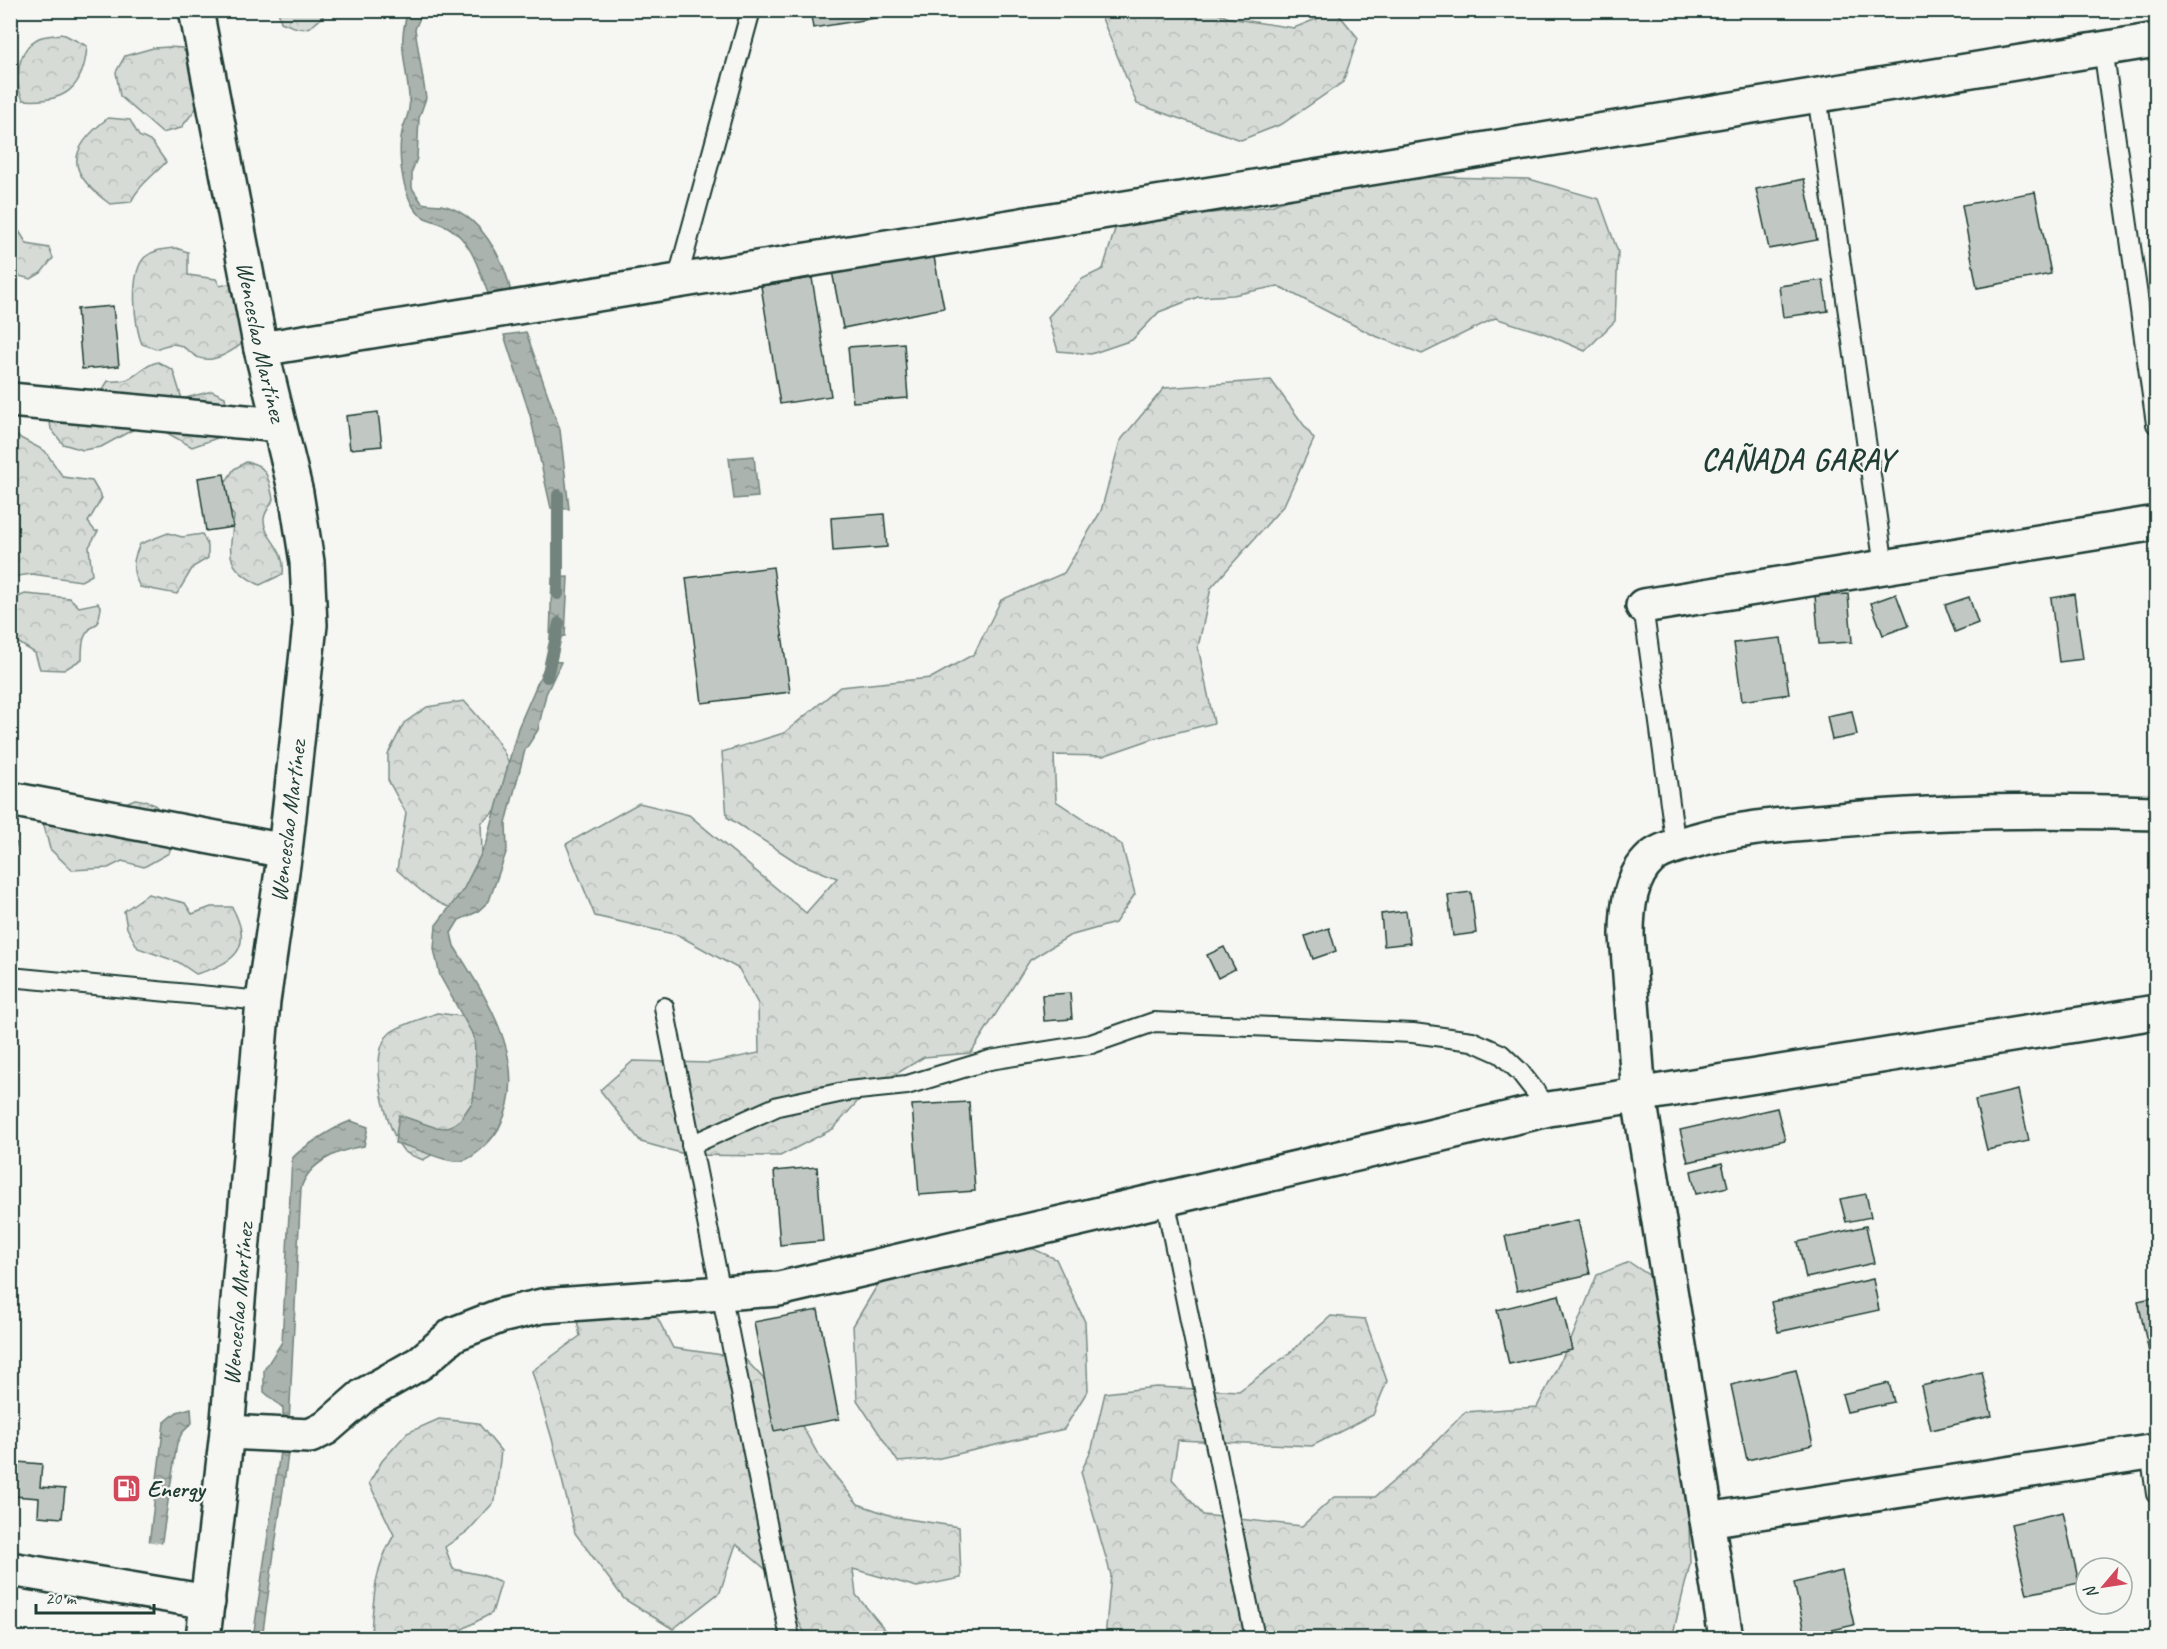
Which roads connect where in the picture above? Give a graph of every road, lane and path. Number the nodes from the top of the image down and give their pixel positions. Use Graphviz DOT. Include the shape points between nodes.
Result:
graph roads {
  1 [pos="196,10"];
  2 [pos="751,10"];
  3 [pos="2157,40"];
  4 [pos="2103,48"];
  5 [pos="1817,95"];
  6 [pos="677,281"];
  7 [pos="261,349"];
  8 [pos="10,400"];
  9 [pos="2157,424"];
  10 [pos="279,425"];
  11 [pos="2157,523"];
  12 [pos="1884,567"];
  13 [pos="1643,606"];
  14 [pos="10,799"];
  15 [pos="2157,813"];
  16 [pos="1676,847"];
  17 [pos="285,851"];
  18 [pos="10,977"];
  19 [pos="263,1001"];
  20 [pos="664,1007"];
  21 [pos="2157,1012"];
  22 [pos="1639,1096"];
  23 [pos="1549,1109"];
  24 [pos="691,1146"];
  25 [pos="1165,1199"];
  26 [pos="721,1294"];
  27 [pos="227,1432"];
  28 [pos="2153,1452"];
  29 [pos="2157,1494"];
  30 [pos="1707,1520"];
  31 [pos="10,1569"];
  32 [pos="208,1602"];
  33 [pos="203,1638"];
  34 [pos="790,1638"];
  35 [pos="1255,1638"];
  36 [pos="1726,1638"];
  1 -- 7 [label="street, Wenceslao Martínez"];
  2 -- 6 [label="lane"];
  3 -- 4 [label="street"];
  4 -- 5 [label="street"];
  4 -- 9 [label="lane"];
  5 -- 6 [label="street"];
  5 -- 12 [label="lane"];
  6 -- 7 [label="street"];
  7 -- 10 [label="street, Wenceslao Martínez"];
  8 -- 10 [label="street"];
  10 -- 17 [label="street, Wenceslao Martínez" via="296,493 307,562 310,626"];
  11 -- 12 [label="street"];
  12 -- 13 [label="street"];
  13 -- 16 [label="lane"];
  14 -- 17 [label="street"];
  15 -- 16 [label="street" via="1903,813 1748,829"];
  16 -- 22 [label="street" via="1651,858 1632,887 1627,910"];
  17 -- 19 [label="street, Wenceslao Martínez"];
  18 -- 19 [label="lane"];
  19 -- 27 [label="street, Wenceslao Martínez"];
  20 -- 24 [label="lane"];
  21 -- 22 [label="street"];
  22 -- 23 [label="street"];
  22 -- 30 [label="street"];
  23 -- 24 [label="lane" via="1501,1054 1472,1041 1413,1033 1154,1022 1091,1044 990,1060 907,1085 848,1091 778,1106"];
  23 -- 25 [label="street"];
  24 -- 26 [label="lane"];
  25 -- 26 [label="street" via="779,1289"];
  25 -- 35 [label="lane"];
  26 -- 27 [label="street" via="542,1306 500,1316 454,1334 420,1363 364,1395 326,1428 310,1436"];
  26 -- 34 [label="lane"];
  27 -- 32 [label="street, Wenceslao Martínez"];
  28 -- 29 [label="lane"];
  28 -- 30 [label="street"];
  30 -- 36 [label="street"];
  31 -- 32 [label="street"];
  32 -- 33 [label="street, Wenceslao Martínez"];
}
